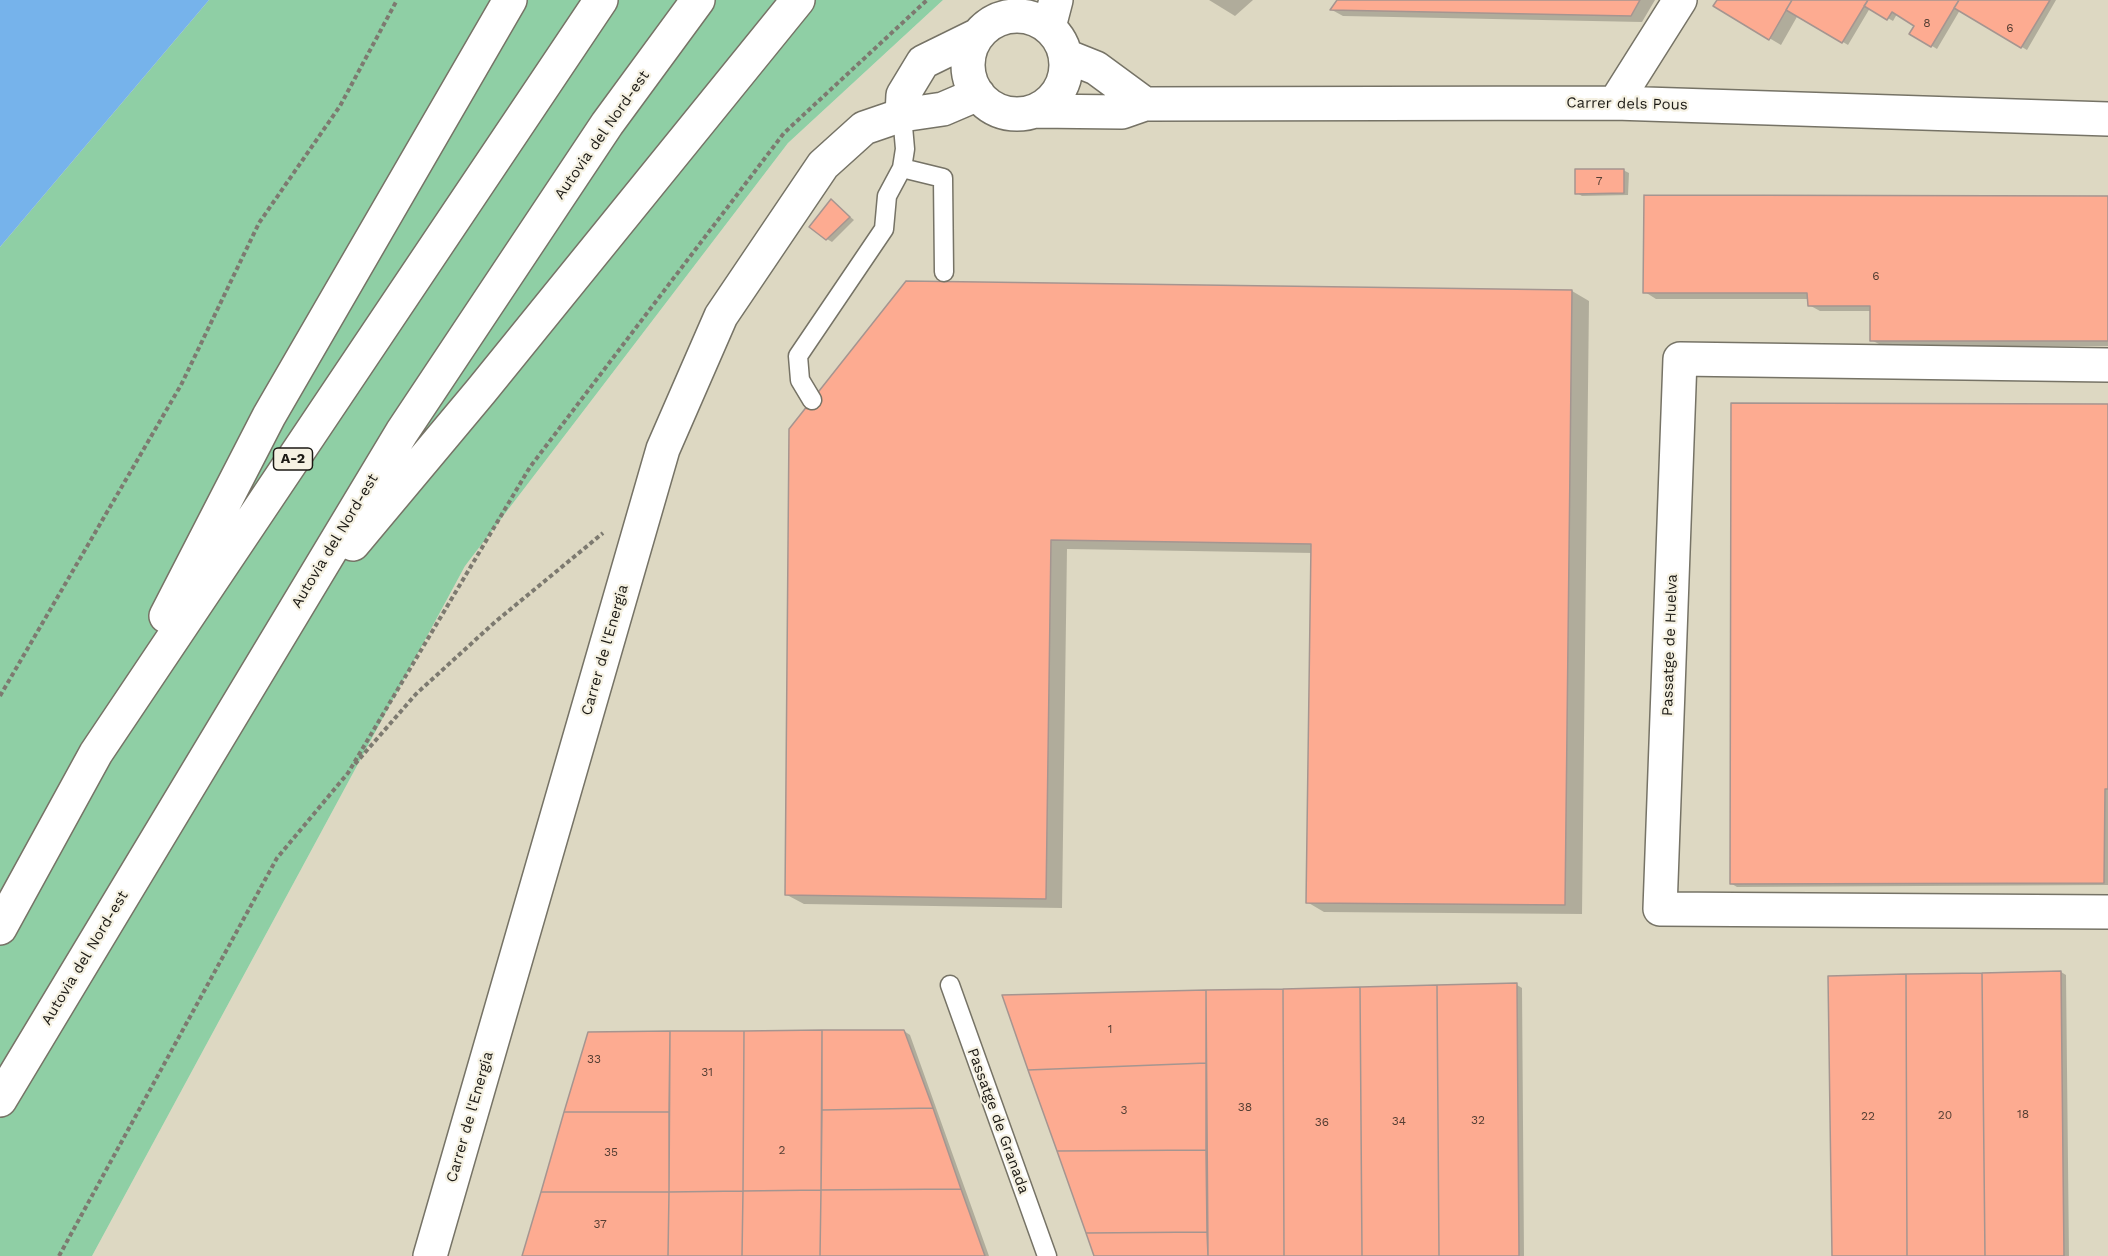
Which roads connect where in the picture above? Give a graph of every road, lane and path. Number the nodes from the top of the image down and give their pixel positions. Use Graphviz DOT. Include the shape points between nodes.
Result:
graph roads {
  1 [pos="397,0"];
  2 [pos="510,0"];
  3 [pos="601,0"];
  4 [pos="698,0"];
  5 [pos="798,0"];
  6 [pos="927,0"];
  7 [pos="1680,0"];
  8 [pos="1052,13"];
  9 [pos="978,35"];
  10 [pos="1066,56"];
  11 [pos="978,94"];
  12 [pos="1615,103"];
  13 [pos="1145,104"];
  14 [pos="1036,111"];
  15 [pos="902,115"];
  16 [pos="2108,119"];
  17 [pos="902,168"];
  18 [pos="944,272"];
  19 [pos="2108,365"];
  20 [pos="812,400"];
  21 [pos="606,530"];
  22 [pos="287,622"];
  23 [pos="0,696"];
  24 [pos="96,753"];
  25 [pos="348,773"];
  26 [pos="2108,912"];
  27 [pos="0,928"];
  28 [pos="950,985"];
  29 [pos="0,1100"];
  30 [pos="59,1256"];
  31 [pos="430,1256"];
  32 [pos="1047,1256"];
  1 -- 23 [label="path" via="340,106 259,223 181,385"];
  2 -- 24 [label="main road" via="269,416"];
  3 -- 24 [label="main road, A-2"];
  4 -- 22 [label="main road, Autovia del Nord-est" via="607,124 402,432"];
  5 -- 22 [label="main road" via="481,391"];
  6 -- 25 [label="path" via="784,133 530,467"];
  7 -- 12 [label="main road"];
  8 -- 9 [label="main road" via="1034,19 1003,18"];
  8 -- 10 [label="main road"];
  9 -- 11 [label="main road" via="968,65"];
  9 -- 15 [label="main road" via="923,62 903,95"];
  10 -- 13 [label="main road" via="1096,68"];
  10 -- 14 [label="main road" via="1061,89"];
  11 -- 14 [label="main road" via="1003,112"];
  11 -- 15 [label="main road, Carrer de l'Energia" via="943,109"];
  12 -- 13 [label="main road, Carrer dels Pous"];
  12 -- 16 [label="main road, Carrer dels Pous"];
  13 -- 14 [label="main road, Carrer dels Pous" via="1122,112"];
  15 -- 17 [label="lane"];
  15 -- 31 [label="main road, Carrer de l'Energia" via="864,128 823,165 721,316 663,449"];
  17 -- 18 [label="lane" via="943,178"];
  17 -- 20 [label="lane" via="887,196 884,229 798,356 801,380"];
  19 -- 26 [label="main road, Passatge de Huelva" via="1680,359 1660,909"];
  21 -- 25 [label="path" via="416,694"];
  22 -- 29 [label="main road, Autovia del Nord-est"];
  24 -- 27 [label="main road, A-2"];
  25 -- 30 [label="path" via="277,858"];
  28 -- 32 [label="lane, Passatge de Granada"];
}
